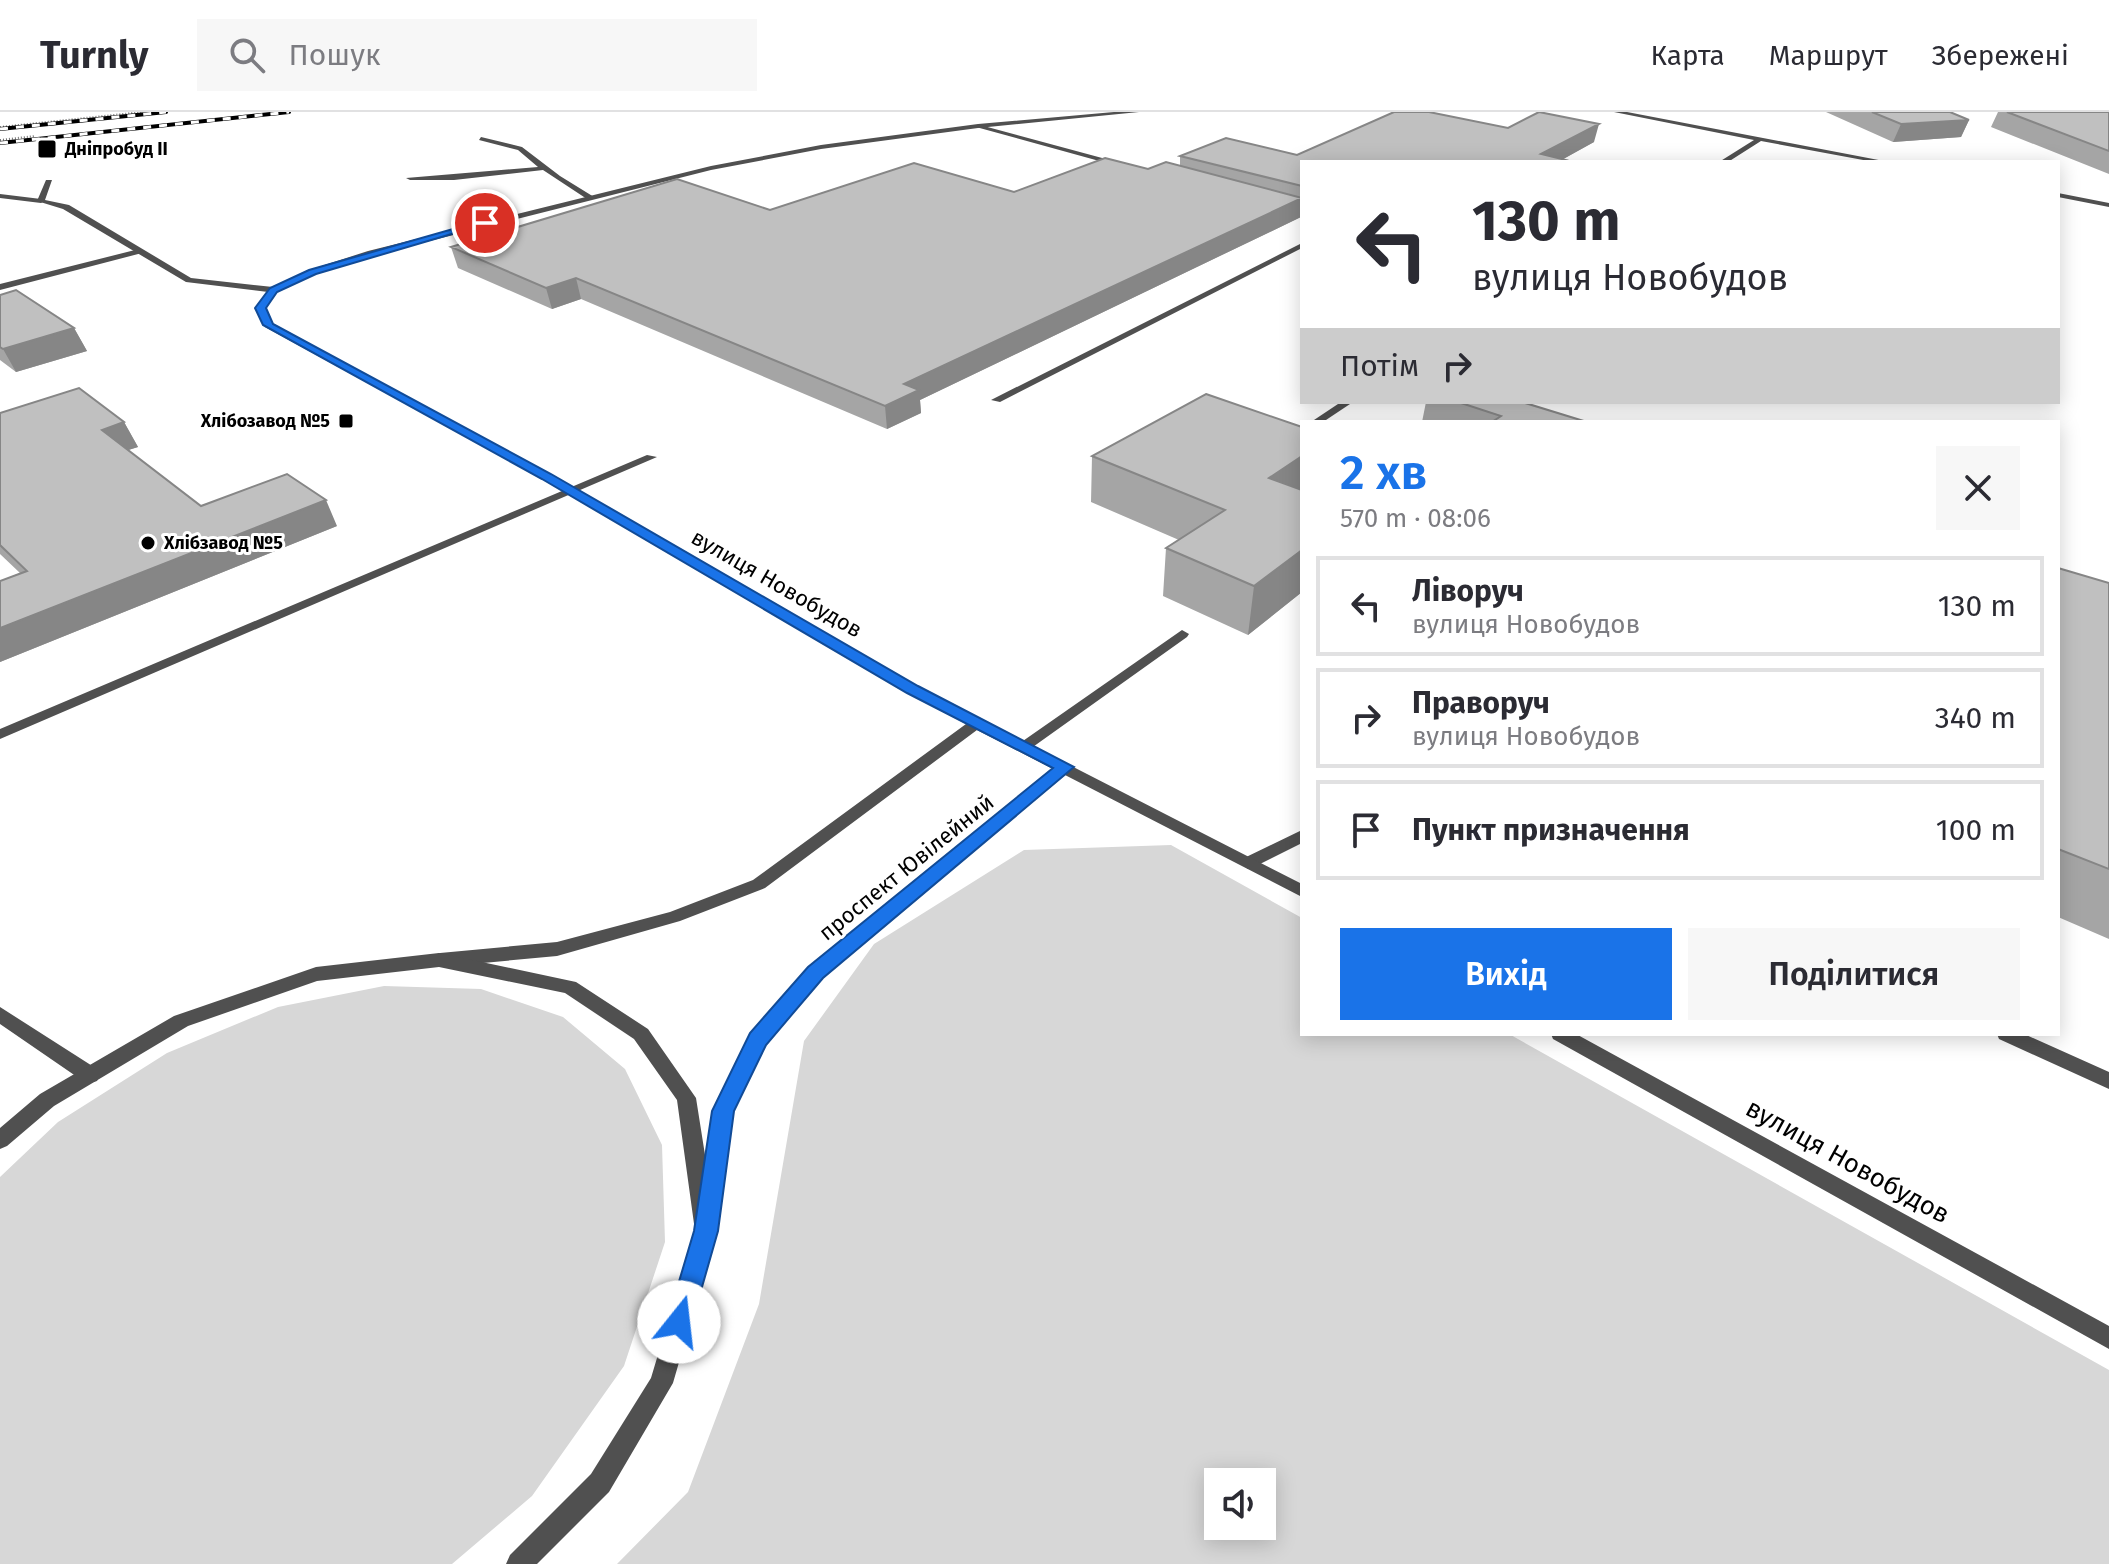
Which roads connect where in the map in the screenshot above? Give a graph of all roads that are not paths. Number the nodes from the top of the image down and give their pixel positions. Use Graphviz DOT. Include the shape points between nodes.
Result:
graph roads {
  1 [pos="1136,112"];
  2 [pos="1617,112"];
  3 [pos="978,126"];
  4 [pos="1761,138"];
  5 [pos="481,139"];
  6 [pos="1726,160"];
  7 [pos="1875,160"];
  8 [pos="1132,167"];
  9 [pos="545,168"];
  10 [pos="410,178"];
  11 [pos="49,182"];
  12 [pos="2060,195"];
  13 [pos="0,196"];
  14 [pos="590,197"];
  15 [pos="41,201"];
  16 [pos="2109,205"];
  17 [pos="1300,246"];
  18 [pos="139,251"];
  19 [pos="0,287"];
  20 [pos="274,290"];
  21 [pos="996,400"];
  22 [pos="1345,404"];
  23 [pos="1319,420"];
  24 [pos="651,457"];
  25 [pos="571,490"];
  26 [pos="1182,634"];
  27 [pos="978,722"];
  28 [pos="0,734"];
  29 [pos="1025,746"];
  30 [pos="1065,767"];
  31 [pos="1300,837"];
  32 [pos="1248,863"];
  33 [pos="1300,890"];
  34 [pos="439,960"];
  35 [pos="0,1014"];
  36 [pos="1564,1036"];
  37 [pos="2010,1036"];
  38 [pos="90,1075"];
  39 [pos="2109,1081"];
  40 [pos="0,1140"];
  41 [pos="706,1231"];
  42 [pos="2109,1338"];
  43 [pos="519,1564"];
  1 -- 3 [label="street"];
  2 -- 4 [label="street"];
  3 -- 8 [label="street"];
  3 -- 14 [label="street" via="821,147"];
  4 -- 6 [label="street"];
  4 -- 7 [label="street"];
  5 -- 9 [label="street" via="520,148"];
  9 -- 10 [label="street"];
  9 -- 14 [label="street"];
  11 -- 15 [label="street"];
  12 -- 16 [label="street"];
  13 -- 15 [label="street"];
  14 -- 20 [label="street" via="371,253"];
  15 -- 18 [label="street" via="66,207"];
  17 -- 21 [label="street"];
  18 -- 19 [label="street"];
  18 -- 20 [label="street" via="189,280"];
  20 -- 25 [label="street, вулиця Новобудов" via="261,308 268,325"];
  22 -- 23 [label="street"];
  24 -- 25 [label="street"];
  25 -- 27 [label="street, вулиця Новобудов" via="912,690"];
  25 -- 28 [label="street"];
  26 -- 29 [label="street"];
  27 -- 29 [label="street, вулиця Новобудов"];
  27 -- 34 [label="street, проспект Ювілейний" via="759,884 674,917 557,949"];
  29 -- 30 [label="street, вулиця Новобудов"];
  30 -- 32 [label="street, вулиця Новобудов"];
  30 -- 41 [label="street, проспект Ювілейний" via="815,973 758,1039 723,1111"];
  31 -- 32 [label="street"];
  32 -- 33 [label="street, вулиця Новобудов"];
  34 -- 38 [label="street, проспект Ювілейний" via="316,974 181,1021"];
  34 -- 41 [label="street, проспект Ювілейний" via="570,987 641,1034 686,1098"];
  35 -- 38 [label="street"];
  36 -- 42 [label="street, вулиця Новобудов"];
  37 -- 39 [label="street"];
  38 -- 40 [label="street, проспект Ювілейний" via="47,1100"];
  41 -- 43 [label="street, проспект Ювілейний" via="661,1383 600,1483"];
}
